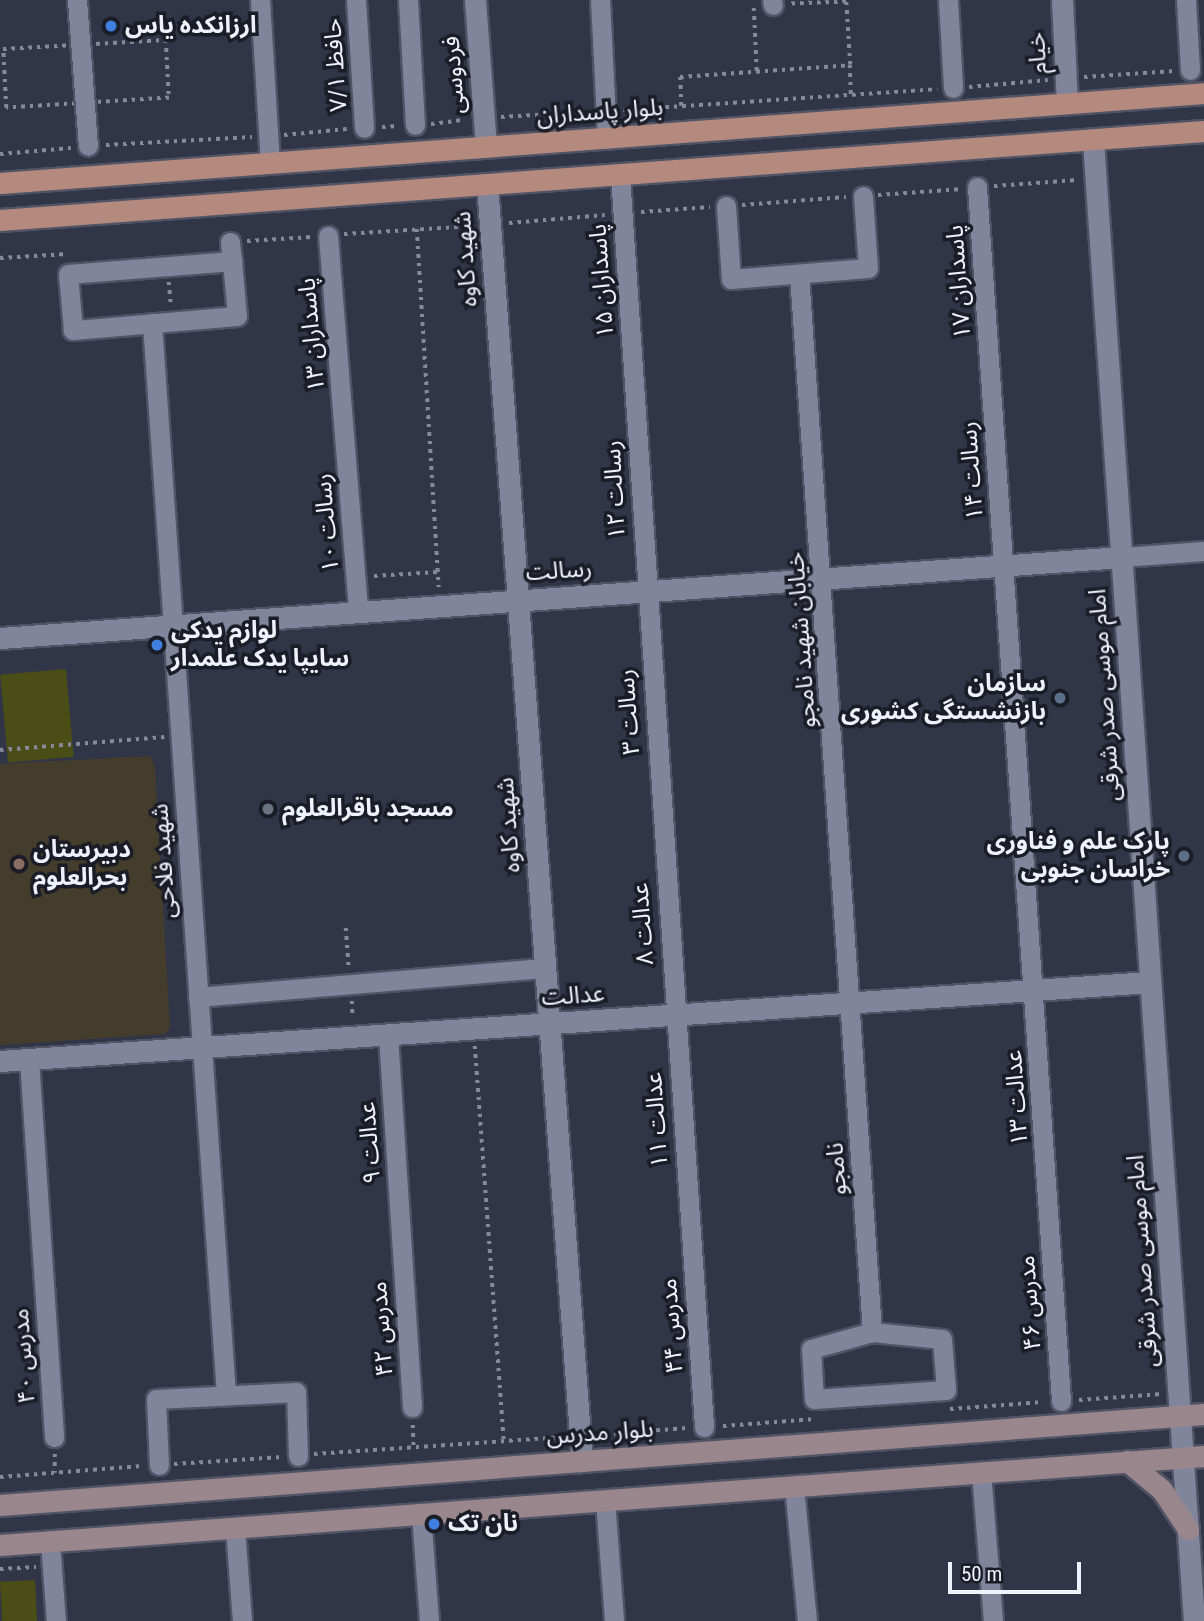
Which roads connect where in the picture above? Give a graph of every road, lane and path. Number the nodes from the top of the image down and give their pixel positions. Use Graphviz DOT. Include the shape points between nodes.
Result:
graph roads {
  1 [pos="77,0"];
  2 [pos="260,0"];
  3 [pos="356,0"];
  4 [pos="408,0"];
  5 [pos="475,0"];
  6 [pos="600,0"];
  7 [pos="948,0"];
  8 [pos="1062,0"];
  9 [pos="1186,0"];
  10 [pos="773,3"];
  11 [pos="80,45"];
  12 [pos="850,65"];
  13 [pos="1190,70"];
  14 [pos="757,72"];
  15 [pos="1066,79"];
  16 [pos="953,88"];
  17 [pos="1204,93"];
  18 [pos="852,95"];
  19 [pos="1067,103"];
  20 [pos="84,104"];
  21 [pos="681,106"];
  22 [pos="606,111"];
  23 [pos="484,118"];
  24 [pos="415,125"];
  25 [pos="364,128"];
  26 [pos="1204,131"];
  27 [pos="268,136"];
  28 [pos="607,139"];
  29 [pos="1093,140"];
  30 [pos="88,146"];
  31 [pos="486,147"];
  32 [pos="0,154"];
  33 [pos="270,163"];
  34 [pos="620,175"];
  35 [pos="1096,179"];
  36 [pos="0,183"];
  37 [pos="487,184"];
  38 [pos="977,187"];
  39 [pos="863,196"];
  40 [pos="726,206"];
  41 [pos="622,214"];
  42 [pos="0,220"];
  43 [pos="490,224"];
  44 [pos="417,229"];
  45 [pos="328,236"];
  46 [pos="231,252"];
  47 [pos="69,254"];
  48 [pos="0,258"];
  49 [pos="799,274"];
  50 [pos="152,323"];
  51 [pos="990,373"];
  52 [pos="633,385"];
  53 [pos="344,431"];
  54 [pos="1204,551"];
  55 [pos="1122,557"];
  56 [pos="1003,565"];
  57 [pos="438,572"];
  58 [pos="356,577"];
  59 [pos="823,578"];
  60 [pos="645,591"];
  61 [pos="518,600"];
  62 [pos="440,606"];
  63 [pos="358,612"];
  64 [pos="173,625"];
  65 [pos="0,638"];
  66 [pos="180,735"];
  67 [pos="0,750"];
  68 [pos="1021,803"];
  69 [pos="662,829"];
  70 [pos="546,968"];
  71 [pos="1150,982"];
  72 [pos="1035,990"];
  73 [pos="198,997"];
  74 [pos="852,1003"];
  75 [pos="674,1015"];
  76 [pos="550,1024"];
  77 [pos="474,1029"];
  78 [pos="388,1035"];
  79 [pos="202,1047"];
  80 [pos="29,1059"];
  81 [pos="0,1061"];
  82 [pos="1048,1203"];
  83 [pos="689,1222"];
  84 [pos="401,1248"];
  85 [pos="872,1332"];
  86 [pos="226,1395"];
  87 [pos="1060,1401"];
  88 [pos="412,1407"];
  89 [pos="1204,1414"];
  90 [pos="1180,1416"];
  91 [pos="704,1427"];
  92 [pos="54,1437"];
  93 [pos="414,1448"];
  94 [pos="298,1455"];
  95 [pos="1204,1456"];
  96 [pos="1182,1457"];
  97 [pos="582,1461"];
  98 [pos="1127,1461"];
  99 [pos="159,1465"];
  100 [pos="506,1467"];
  101 [pos="981,1472"];
  102 [pos="794,1486"];
  103 [pos="605,1500"];
  104 [pos="0,1505"];
  105 [pos="422,1514"];
  106 [pos="235,1528"];
  107 [pos="1188,1529"];
  108 [pos="50,1542"];
  109 [pos="0,1545"];
  110 [pos="52,1566"];
  111 [pos="0,1569"];
  112 [pos="56,1621"];
  113 [pos="242,1621"];
  114 [pos="429,1621"];
  115 [pos="614,1621"];
  116 [pos="807,1621"];
  117 [pos="993,1621"];
  118 [pos="1194,1621"];
  1 -- 11 [label="street"];
  2 -- 27 [label="street"];
  3 -- 25 [label="street, حافظ ۷/۱"];
  4 -- 24 [label="street"];
  5 -- 23 [label="street, فردوسی"];
  6 -- 22 [label="street"];
  7 -- 16 [label="street"];
  8 -- 15 [label="street, خیام"];
  9 -- 13 [label="street"];
  10 -- 12 [label="path" via="846,2"];
  10 -- 14 [label="path" via="754,7"];
  11 -- 20 [label="street"];
  11 -- 20 [label="path" via="3,50 6,108"];
  11 -- 20 [label="path" via="166,40 169,98"];
  12 -- 14 [label="path"];
  12 -- 18 [label="path"];
  13 -- 15 [label="path"];
  14 -- 21 [label="path" via="680,77"];
  15 -- 16 [label="path"];
  15 -- 19 [label="street, خیام"];
  16 -- 18 [label="path"];
  17 -- 19 [label="main road, بلوار پاسداران"];
  18 -- 21 [label="path"];
  19 -- 28 [label="main road, بلوار پاسداران"];
  20 -- 30 [label="street"];
  21 -- 22 [label="path"];
  22 -- 23 [label="path"];
  22 -- 28 [label="street"];
  23 -- 24 [label="path"];
  23 -- 31 [label="street, فردوسی"];
  24 -- 25 [label="path"];
  25 -- 27 [label="path"];
  26 -- 29 [label="main road"];
  27 -- 30 [label="path"];
  27 -- 33 [label="street"];
  28 -- 31 [label="main road, بلوار پاسداران"];
  29 -- 34 [label="main road"];
  29 -- 35 [label="street, امام موسی صدر شرقی"];
  30 -- 32 [label="path"];
  31 -- 33 [label="main road, بلوار پاسداران"];
  33 -- 36 [label="main road, بلوار پاسداران"];
  34 -- 37 [label="main road"];
  34 -- 41 [label="street, پاسداران ۱۵"];
  35 -- 38 [label="path"];
  35 -- 55 [label="street, امام موسی صدر شرقی"];
  37 -- 42 [label="main road"];
  37 -- 43 [label="street, شهید کاوه"];
  38 -- 39 [label="path"];
  38 -- 51 [label="street, پاسداران ۱۷"];
  39 -- 40 [label="path"];
  39 -- 49 [label="street" via="869,268"];
  40 -- 41 [label="path"];
  40 -- 49 [label="street" via="731,279"];
  41 -- 43 [label="path"];
  41 -- 52 [label="street, پاسداران ۱۵"];
  43 -- 44 [label="path"];
  43 -- 61 [label="street, شهید کاوه"];
  44 -- 45 [label="path"];
  44 -- 57 [label="path"];
  45 -- 46 [label="path"];
  45 -- 53 [label="street, پاسداران ۱۳"];
  46 -- 50 [label="street" via="236,316"];
  46 -- 50 [label="street" via="68,274 73,330"];
  47 -- 48 [label="path"];
  49 -- 59 [label="street, خیابان شهید نامجو"];
  50 -- 64 [label="street, شهید فلاحی"];
  51 -- 56 [label="street, رسالت ۱۴"];
  52 -- 60 [label="street, رسالت ۱۲"];
  53 -- 58 [label="street, رسالت ۱۰"];
  54 -- 55 [label="street"];
  55 -- 56 [label="street, رسالت"];
  55 -- 71 [label="street, امام موسی صدر شرقی"];
  56 -- 59 [label="street, رسالت"];
  56 -- 68 [label="street, رسالت ۱۴"];
  57 -- 58 [label="path"];
  57 -- 62 [label="path"];
  58 -- 63 [label="street, رسالت ۱۰"];
  59 -- 60 [label="street, رسالت"];
  59 -- 74 [label="street, خیابان شهید نامجو"];
  60 -- 61 [label="street, رسالت"];
  60 -- 69 [label="street, رسالت ۳"];
  61 -- 62 [label="street, رسالت"];
  61 -- 70 [label="street, شهید کاوه"];
  62 -- 63 [label="street, رسالت"];
  63 -- 64 [label="street, رسالت"];
  64 -- 65 [label="street, رسالت"];
  64 -- 66 [label="street, شهید فلاحی"];
  66 -- 67 [label="path"];
  66 -- 73 [label="street, شهید فلاحی"];
  68 -- 72 [label="street, عدالت ۱۳"];
  69 -- 75 [label="street, عدالت ۸"];
  70 -- 73 [label="street"];
  70 -- 76 [label="street, شهید کاوه"];
  71 -- 72 [label="street, عدالت"];
  71 -- 90 [label="street, امام موسی صدر شرقی"];
  72 -- 74 [label="street, عدالت"];
  72 -- 82 [label="street, عدالت ۱۳"];
  73 -- 79 [label="street, شهید فلاحی"];
  74 -- 75 [label="street, عدالت"];
  74 -- 85 [label="street, نامجو"];
  75 -- 76 [label="street, عدالت"];
  75 -- 83 [label="street, عدالت ۱۱"];
  76 -- 77 [label="street, عدالت"];
  76 -- 97 [label="street, شهید کاوه"];
  77 -- 78 [label="street, عدالت"];
  77 -- 100 [label="path"];
  78 -- 79 [label="street, عدالت"];
  78 -- 84 [label="street, عدالت ۹"];
  79 -- 80 [label="street, عدالت"];
  79 -- 86 [label="street, شهید فلاحی"];
  80 -- 81 [label="street, عدالت"];
  80 -- 92 [label="street, مدرس ۴۰"];
  82 -- 87 [label="street, مدرس ۴۶"];
  83 -- 91 [label="street, مدرس ۴۴"];
  84 -- 88 [label="street, مدرس ۴۲"];
  85 -- 85 [label="street" via="942,1339 946,1390 814,1399 811,1349"];
  86 -- 94 [label="street" via="296,1392"];
  86 -- 99 [label="street" via="156,1399"];
  88 -- 93 [label="path"];
  89 -- 90 [label="main road, بلوار مدرس"];
  90 -- 96 [label="street, امام موسی صدر شرقی"];
  90 -- 97 [label="main road, بلوار مدرس"];
  95 -- 96 [label="main road"];
  96 -- 98 [label="main road"];
  96 -- 107 [label="street, امام موسی صدر شرقی"];
  97 -- 100 [label="main road, بلوار مدرس"];
  98 -- 101 [label="main road"];
  98 -- 107 [label="main road" via="1162,1490"];
  100 -- 104 [label="main road, بلوار مدرس"];
  101 -- 102 [label="main road"];
  101 -- 117 [label="street"];
  102 -- 103 [label="main road"];
  102 -- 116 [label="street"];
  103 -- 105 [label="main road"];
  103 -- 115 [label="street"];
  105 -- 106 [label="main road"];
  105 -- 114 [label="street"];
  106 -- 108 [label="main road"];
  106 -- 113 [label="street"];
  107 -- 118 [label="street, امام موسی صدر شرقی"];
  108 -- 109 [label="main road"];
  108 -- 110 [label="street"];
  110 -- 111 [label="path"];
  110 -- 112 [label="street"];
}
